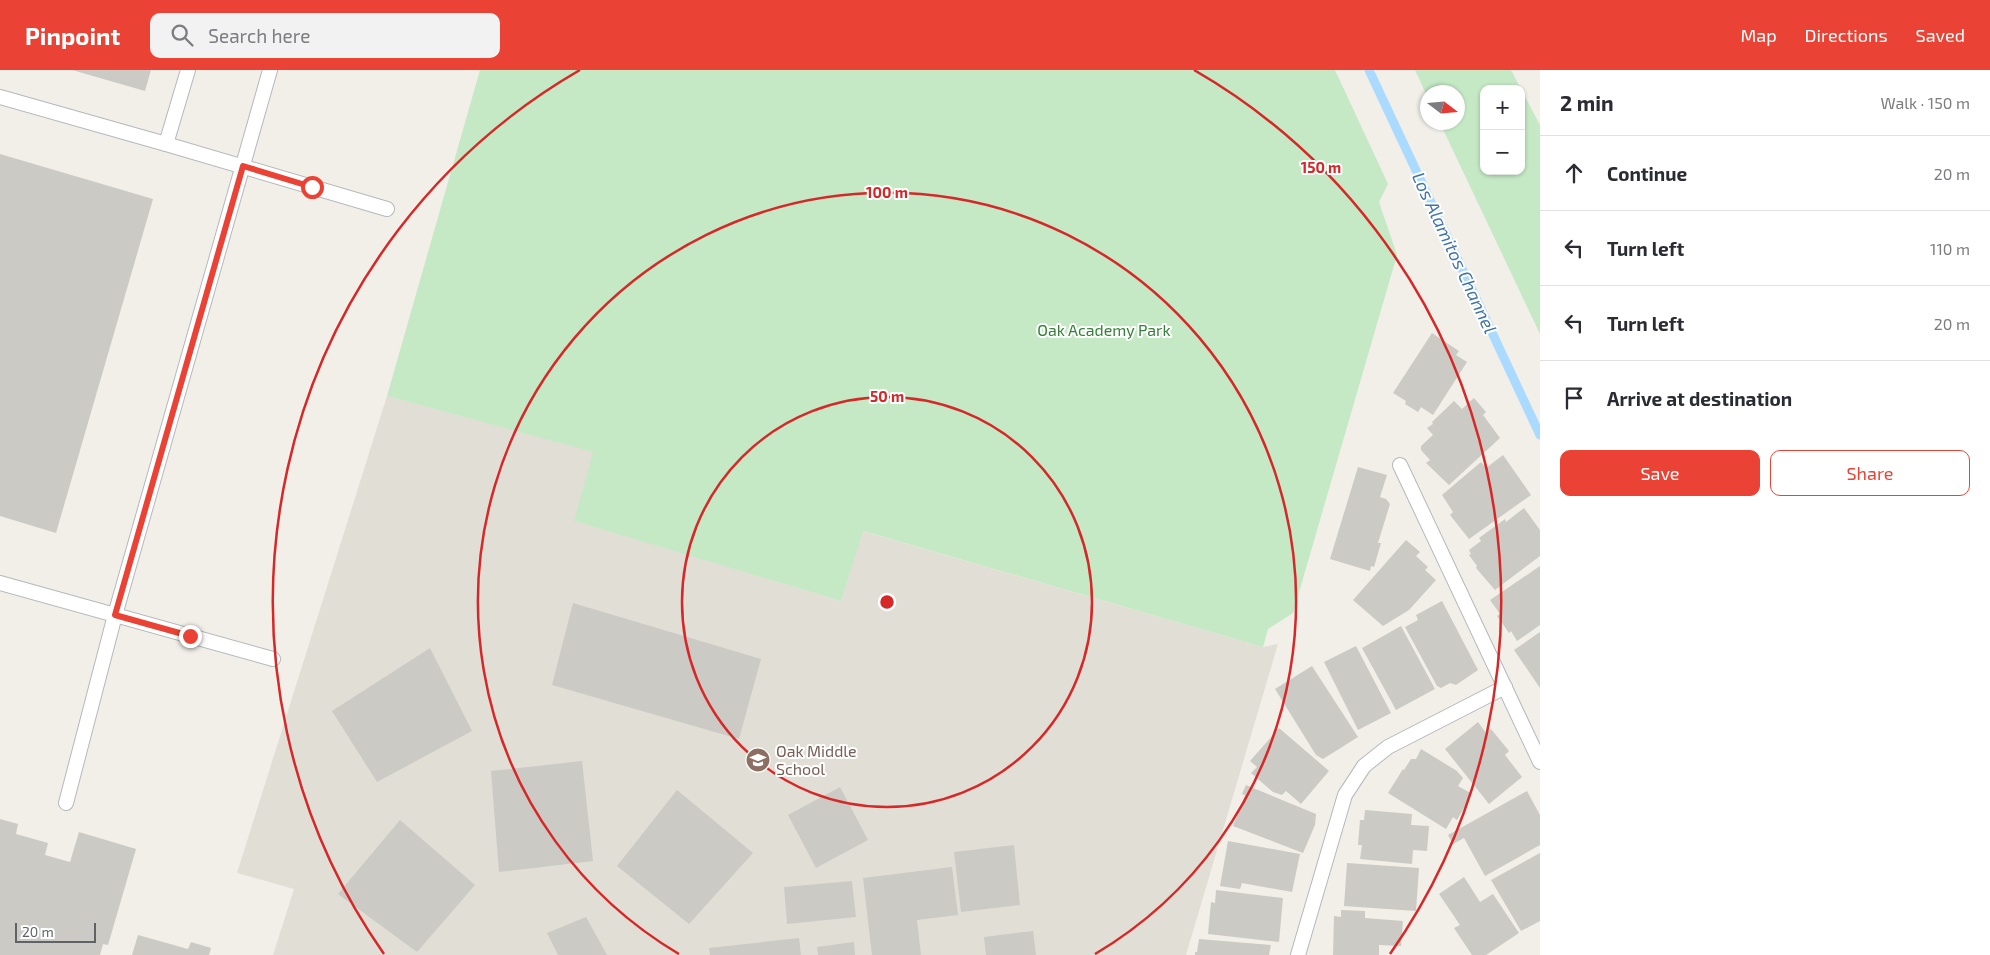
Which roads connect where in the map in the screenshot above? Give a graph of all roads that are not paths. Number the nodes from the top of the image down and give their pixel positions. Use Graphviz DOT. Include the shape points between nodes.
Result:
graph roads {
  1 [pos="188,70"];
  2 [pos="270,70"];
  3 [pos="0,97"];
  4 [pos="166,144"];
  5 [pos="243,166"];
  6 [pos="387,209"];
  7 [pos="1400,465"];
  8 [pos="0,583"];
  9 [pos="115,615"];
  10 [pos="273,659"];
  11 [pos="1505,688"];
  12 [pos="1540,762"];
  13 [pos="66,803"];
  14 [pos="1298,955"];
  1 -- 4 [label="lane"];
  2 -- 5 [label="lane"];
  3 -- 4 [label="lane"];
  4 -- 5 [label="lane"];
  5 -- 6 [label="lane"];
  5 -- 9 [label="lane"];
  7 -- 11 [label="lane"];
  8 -- 9 [label="lane"];
  9 -- 10 [label="lane"];
  9 -- 13 [label="lane"];
  11 -- 12 [label="lane"];
  11 -- 14 [label="lane" via="1388,747 1364,766 1345,795"];
}
